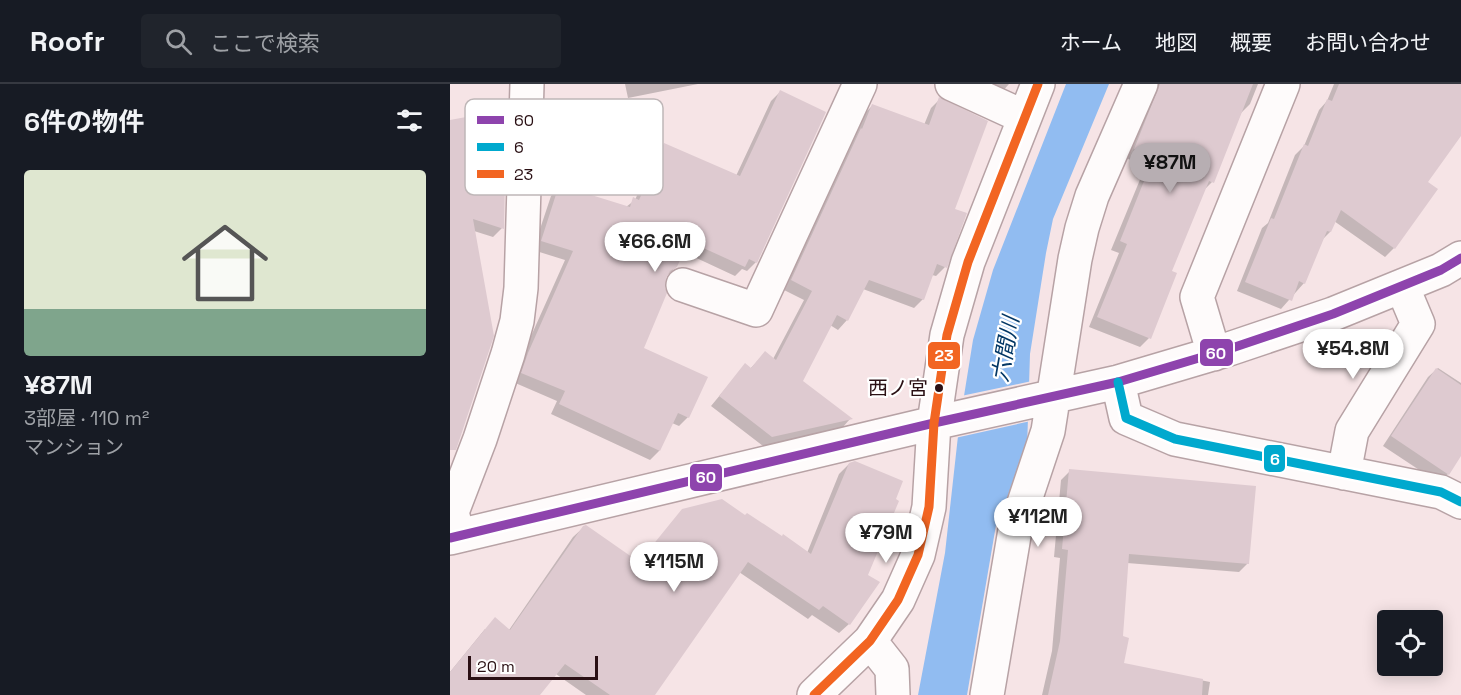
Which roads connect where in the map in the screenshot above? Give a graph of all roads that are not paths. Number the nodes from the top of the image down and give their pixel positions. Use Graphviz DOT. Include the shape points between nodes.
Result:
graph roads {
  1 [pos="527,84"];
  2 [pos="860,84"];
  3 [pos="951,84"];
  4 [pos="1038,84"];
  5 [pos="1141,84"];
  6 [pos="1283,84"];
  7 [pos="527,99"];
  8 [pos="1024,117"];
  9 [pos="524,195"];
  10 [pos="1461,258"];
  11 [pos="683,285"];
  12 [pos="1402,286"];
  13 [pos="1214,354"];
  14 [pos="1118,382"];
  15 [pos="1047,397"];
  16 [pos="943,421"];
  17 [pos="1344,473"];
  18 [pos="1461,502"];
  19 [pos="454,537"];
  20 [pos="870,640"];
  21 [pos="814,695"];
  22 [pos="893,695"];
  23 [pos="987,695"];
  1 -- 7 [label="street"];
  2 -- 11 [label="street" via="756,310"];
  3 -- 8 [label="street"];
  4 -- 8 [label="street"];
  5 -- 15 [label="street" via="1082,228"];
  6 -- 13 [label="street" via="1197,297"];
  8 -- 16 [label="street" via="968,262 946,335"];
  9 -- 19 [label="street" via="517,321 452,512"];
  10 -- 12 [label="street"];
  12 -- 13 [label="street"];
  12 -- 17 [label="street" via="1418,324 1352,431"];
  13 -- 14 [label="street"];
  14 -- 15 [label="street"];
  14 -- 17 [label="street" via="1126,418 1175,439"];
  15 -- 16 [label="street"];
  15 -- 23 [label="street" via="1048,431 1015,530"];
  16 -- 19 [label="street"];
  16 -- 20 [label="street" via="918,555 898,600"];
  17 -- 18 [label="street" via="1441,492"];
  20 -- 21 [label="street"];
  20 -- 22 [label="street" via="892,669"];
}
